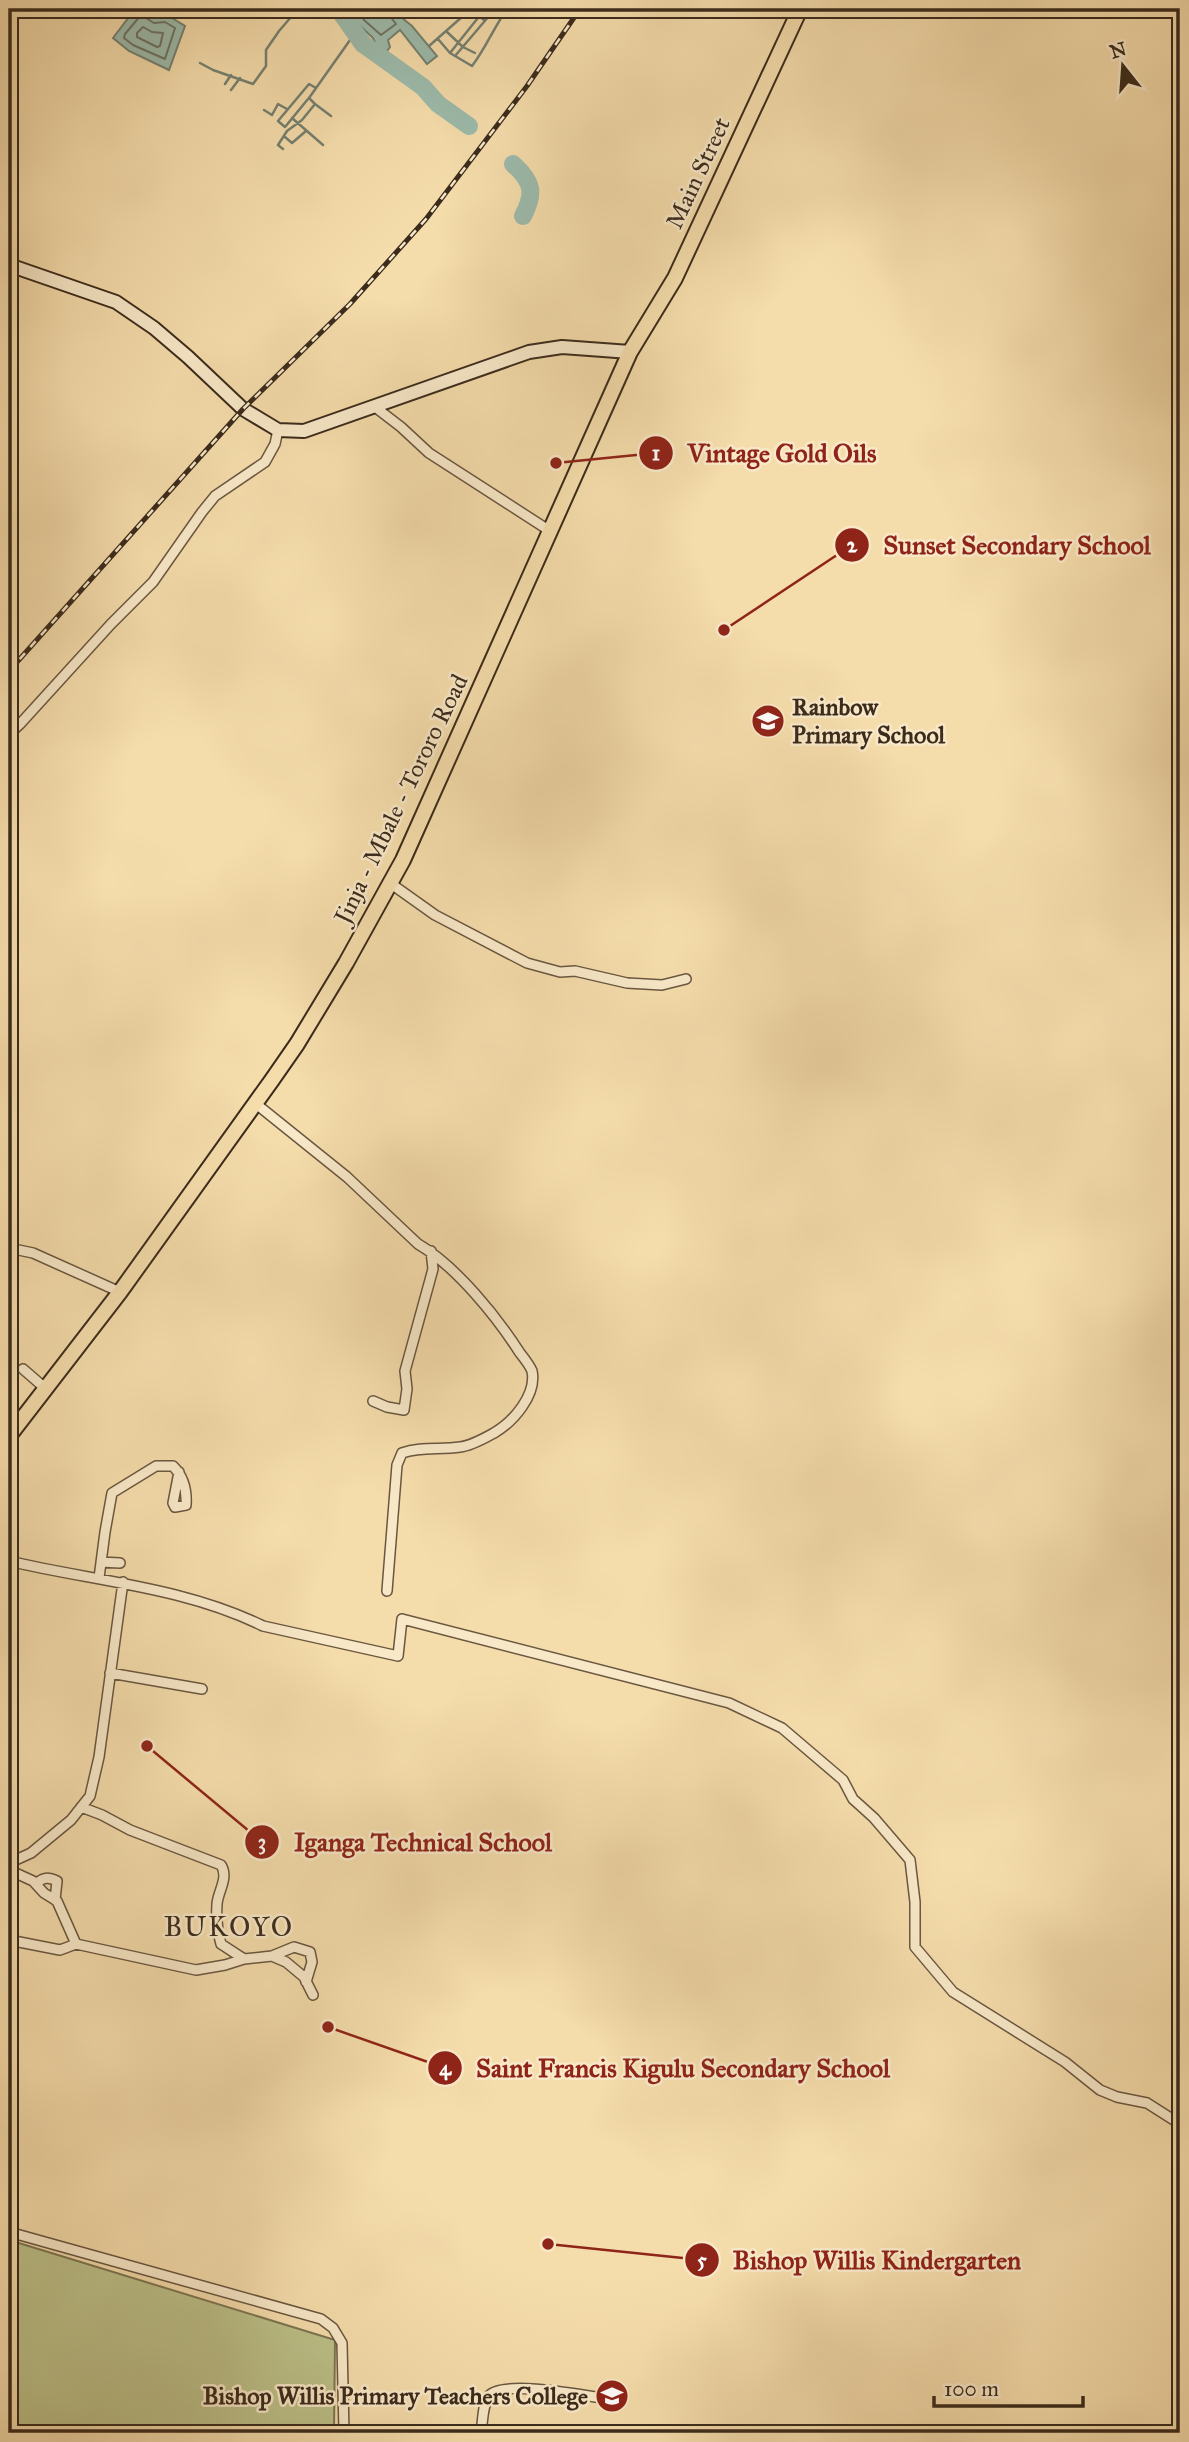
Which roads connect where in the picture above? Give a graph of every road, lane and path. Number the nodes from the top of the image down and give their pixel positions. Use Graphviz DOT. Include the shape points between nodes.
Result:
graph roads {
  1 [pos="800,9"];
  2 [pos="9,265"];
  3 [pos="630,352"];
  4 [pos="375,407"];
  5 [pos="278,430"];
  6 [pos="550,531"];
  7 [pos="9,734"];
  8 [pos="390,883"];
  9 [pos="686,979"];
  10 [pos="255,1103"];
  11 [pos="9,1248"];
  12 [pos="431,1251"];
  13 [pos="120,1292"];
  14 [pos="23,1369"];
  15 [pos="46,1389"];
  16 [pos="373,1401"];
  17 [pos="9,1436"];
  18 [pos="179,1472"];
  19 [pos="9,1561"];
  20 [pos="101,1562"];
  21 [pos="120,1563"];
  22 [pos="99,1578"];
  23 [pos="123,1582"];
  24 [pos="387,1591"];
  25 [pos="110,1673"];
  26 [pos="202,1689"];
  27 [pos="81,1807"];
  28 [pos="9,1863"];
  29 [pos="9,1870"];
  30 [pos="36,1884"];
  31 [pos="55,1899"];
  32 [pos="9,1940"];
  33 [pos="76,1944"];
  34 [pos="272,1956"];
  35 [pos="244,1959"];
  36 [pos="306,1982"];
  37 [pos="313,1995"];
  38 [pos="1180,2124"];
  39 [pos="9,2232"];
  40 [pos="608,2399"];
  41 [pos="483,2432"];
  42 [pos="344,2433"];
  1 -- 3 [label="main road, Main Street" via="675,278"];
  2 -- 5 [label="main road" via="116,302 179,349 243,409"];
  3 -- 4 [label="main road" via="562,347 529,352"];
  3 -- 6 [label="main road, Jinja - Mbale - Tororo Road"];
  4 -- 5 [label="main road" via="304,432"];
  4 -- 6 [label="street" via="429,453"];
  5 -- 7 [label="street" via="265,462 215,496 153,582"];
  6 -- 8 [label="main road, Jinja - Mbale - Tororo Road"];
  8 -- 9 [label="street" via="435,915 527,963 627,983 662,985"];
  8 -- 10 [label="main road, Jinja - Mbale - Tororo Road" via="297,1044"];
  10 -- 12 [label="street"];
  10 -- 13 [label="main road, Jinja - Mbale - Tororo Road"];
  11 -- 13 [label="street" via="33,1253"];
  12 -- 16 [label="street" via="433,1269 405,1371 404,1410"];
  12 -- 24 [label="street" via="508,1333 532,1371 530,1389 517,1414 496,1432 463,1447 401,1452"];
  13 -- 15 [label="main road, Jinja - Mbale - Tororo Road"];
  14 -- 15 [label="street"];
  15 -- 17 [label="main road, Jinja - Mbale - Tororo Road"];
  18 -- 20 [label="street" via="173,1466 156,1466 113,1493"];
  19 -- 22 [label="street"];
  20 -- 21 [label="street"];
  20 -- 22 [label="street"];
  22 -- 23 [label="street"];
  23 -- 25 [label="street"];
  23 -- 38 [label="street" via="243,1616 263,1626 398,1656 402,1619 729,1703 782,1728 844,1780 853,1799 910,1860 915,1947 953,1992 1048,2050 1100,2090 1147,2103"];
  25 -- 26 [label="street"];
  25 -- 27 [label="street" via="99,1758 89,1796"];
  27 -- 28 [label="street" via="31,1853"];
  27 -- 35 [label="street" via="221,1866 224,1879 217,1899 216,1926 221,1944"];
  29 -- 30 [label="street"];
  30 -- 31 [label="street"];
  30 -- 31 [label="street" via="49,1877 57,1881"];
  31 -- 33 [label="street"];
  32 -- 33 [label="street" via="60,1950"];
  33 -- 35 [label="street" via="196,1970"];
  34 -- 35 [label="street"];
  34 -- 36 [label="street" via="286,1962"];
  34 -- 36 [label="street" via="293,1948 310,1952"];
  36 -- 37 [label="street"];
  39 -- 42 [label="street" via="321,2319 342,2343"];
  40 -- 41 [label="street" via="544,2390 494,2391 485,2406"];
}
